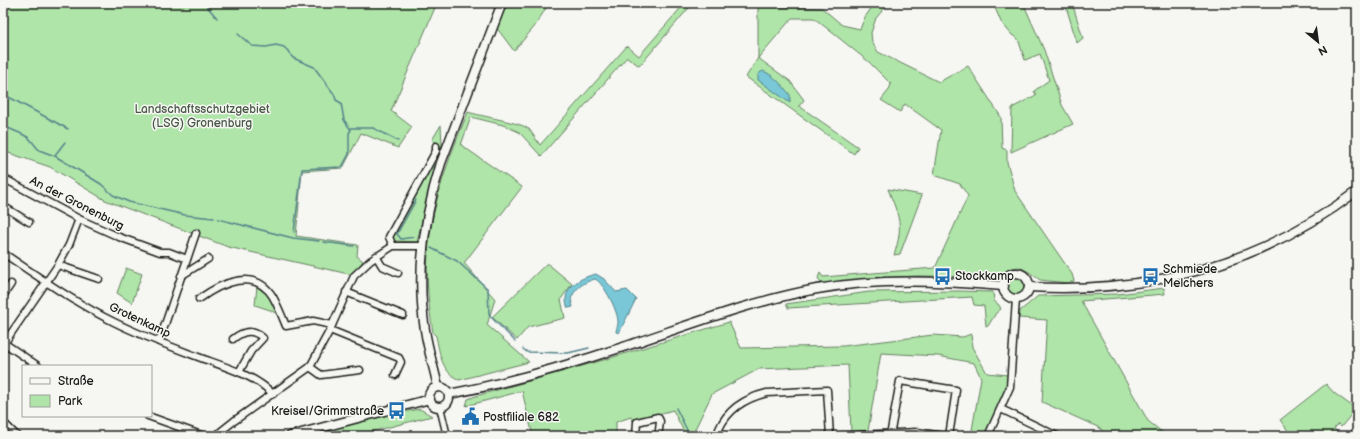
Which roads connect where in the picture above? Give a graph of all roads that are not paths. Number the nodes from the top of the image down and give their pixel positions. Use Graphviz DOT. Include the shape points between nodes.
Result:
graph roads {
  1 [pos="502,3"];
  2 [pos="436,146"];
  3 [pos="3,178"];
  4 [pos="1357,191"];
  5 [pos="3,206"];
  6 [pos="79,219"];
  7 [pos="29,222"];
  8 [pos="196,233"];
  9 [pos="393,246"];
  10 [pos="423,246"];
  11 [pos="3,253"];
  12 [pos="376,256"];
  13 [pos="187,259"];
  14 [pos="208,259"];
  15 [pos="58,265"];
  16 [pos="398,273"];
  17 [pos="181,276"];
  18 [pos="99,279"];
  19 [pos="46,282"];
  20 [pos="10,284"];
  21 [pos="1004,286"];
  22 [pos="1029,287"];
  23 [pos="346,292"];
  24 [pos="3,296"];
  25 [pos="199,299"];
  26 [pos="1016,299"];
  27 [pos="403,315"];
  28 [pos="331,327"];
  29 [pos="233,338"];
  30 [pos="5,340"];
  31 [pos="159,342"];
  32 [pos="37,365"];
  33 [pos="310,367"];
  34 [pos="360,370"];
  35 [pos="239,372"];
  36 [pos="395,375"];
  37 [pos="438,387"];
  38 [pos="273,394"];
  39 [pos="449,394"];
  40 [pos="430,399"];
  41 [pos="440,407"];
  42 [pos="1001,409"];
  43 [pos="151,417"];
  44 [pos="3,422"];
  45 [pos="659,430"];
  46 [pos="315,433"];
  47 [pos="890,435"];
  48 [pos="17,436"];
  49 [pos="204,436"];
  50 [pos="215,436"];
  51 [pos="290,436"];
  52 [pos="447,436"];
  53 [pos="636,436"];
  54 [pos="721,436"];
  55 [pos="830,436"];
  56 [pos="842,436"];
  57 [pos="943,436"];
  58 [pos="949,436"];
  59 [pos="988,436"];
  60 [pos="1058,436"];
  1 -- 10 [label="main road" via="441,163 430,203"];
  2 -- 9 [label="street" via="436,151 389,237"];
  3 -- 6 [label="street, An der Gronenburg"];
  4 -- 22 [label="main road" via="1288,236 1212,267 1180,276 1130,284 1068,288"];
  5 -- 7 [label="street"];
  6 -- 13 [label="street, An der Gronenburg" via="153,249"];
  6 -- 15 [label="street"];
  8 -- 13 [label="street"];
  9 -- 10 [label="street"];
  9 -- 12 [label="street"];
  10 -- 37 [label="main road" via="424,323"];
  11 -- 19 [label="street, Grotenkamp"];
  12 -- 16 [label="street" via="382,266"];
  12 -- 23 [label="street" via="354,276"];
  13 -- 17 [label="street"];
  14 -- 17 [label="street"];
  15 -- 18 [label="street"];
  15 -- 19 [label="street"];
  17 -- 31 [label="street"];
  19 -- 30 [label="street"];
  19 -- 31 [label="street, Grotenkamp" via="113,322"];
  20 -- 24 [label="street"];
  21 -- 22 [label="main road" via="1010,275 1017,273 1027,279"];
  21 -- 26 [label="main road" via="1008,296"];
  21 -- 39 [label="main road" via="942,281 899,281 817,289 757,303 546,371"];
  22 -- 26 [label="main road" via="1023,297"];
  23 -- 27 [label="street"];
  23 -- 28 [label="street"];
  25 -- 28 [label="street" via="233,280 248,280 262,286 273,296 286,326 313,321"];
  26 -- 42 [label="street" via="1010,387"];
  28 -- 33 [label="street"];
  28 -- 36 [label="street" via="399,358 401,362"];
  29 -- 35 [label="street" via="249,331 256,332 263,338 251,351"];
  30 -- 32 [label="street"];
  31 -- 35 [label="street, Grotenkamp"];
  33 -- 34 [label="street" via="321,375"];
  33 -- 38 [label="street"];
  35 -- 38 [label="street, Grotenkamp" via="262,383"];
  37 -- 39 [label="main road" via="444,388"];
  37 -- 40 [label="main road" via="431,392"];
  38 -- 50 [label="street"];
  39 -- 41 [label="main road" via="448,402"];
  40 -- 41 [label="main road" via="433,405"];
  40 -- 46 [label="main road"];
  41 -- 52 [label="street"];
  42 -- 59 [label="street"];
  42 -- 60 [label="street"];
  43 -- 49 [label="street"];
  44 -- 48 [label="street"];
  45 -- 53 [label="street" via="658,417 637,422"];
  46 -- 51 [label="main road"];
  47 -- 56 [label="street"];
  47 -- 57 [label="street" via="922,432"];
  47 -- 58 [label="street" via="900,381 956,390"];
  54 -- 55 [label="street" via="719,429 726,414 758,395 827,390"];
}
